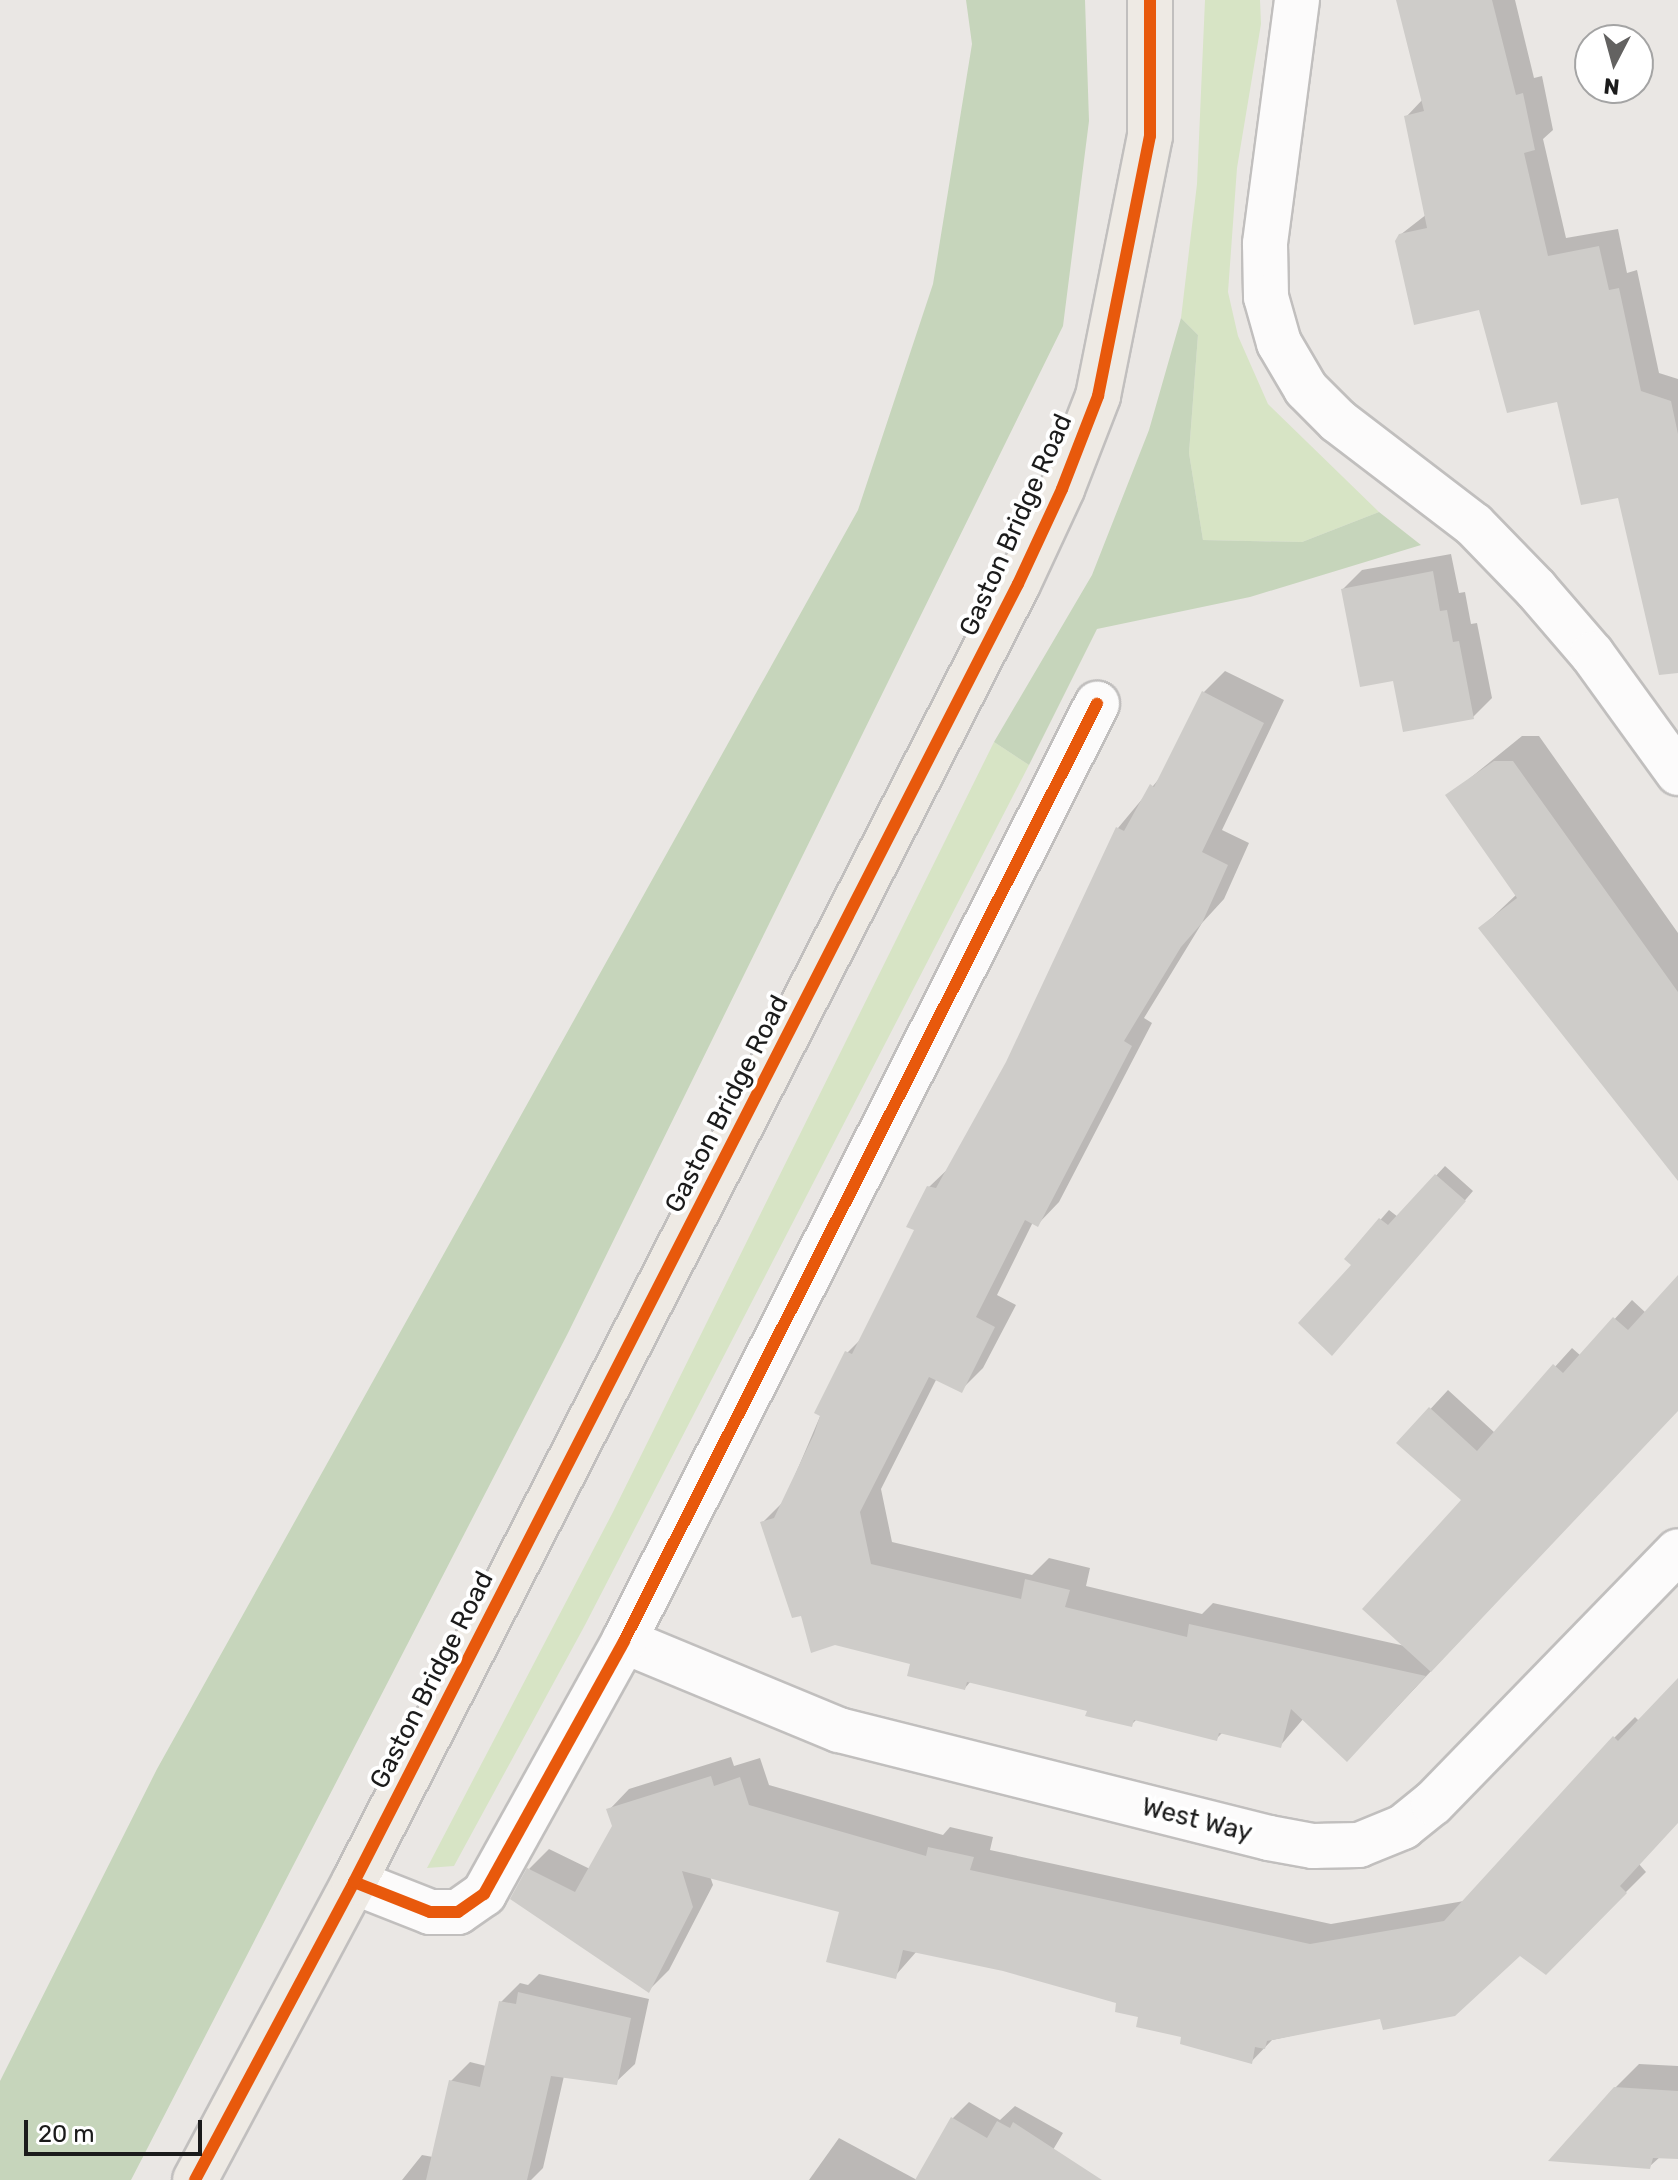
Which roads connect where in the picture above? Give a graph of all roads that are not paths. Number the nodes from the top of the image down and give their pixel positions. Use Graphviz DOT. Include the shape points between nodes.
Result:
graph roads {
  1 [pos="1150,0"];
  2 [pos="1297,0"];
  3 [pos="1097,704"];
  4 [pos="1678,773"];
  5 [pos="1678,1551"];
  6 [pos="624,1641"];
  7 [pos="354,1882"];
  8 [pos="195,2180"];
  1 -- 7 [label="main road, Gaston Bridge Road" via="1151,108 1145,163 1098,396 1062,489 1011,599"];
  2 -- 4 [label="street" via="1265,244 1266,297 1279,343 1306,389 1338,421 1474,525 1536,589 1592,654"];
  3 -- 6 [label="street"];
  5 -- 6 [label="street, West Way" via="1433,1803 1403,1827 1359,1845 1313,1846 1269,1838 839,1730"];
  6 -- 7 [label="street" via="484,1894 458,1912 430,1912"];
  7 -- 8 [label="main road, Gaston Bridge Road"];
}
